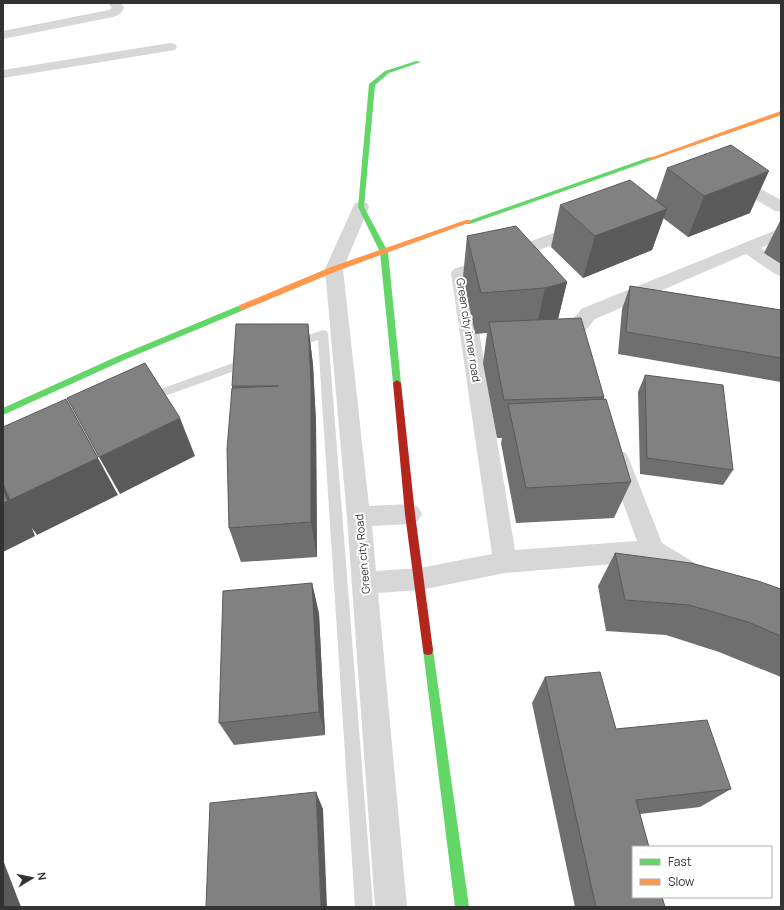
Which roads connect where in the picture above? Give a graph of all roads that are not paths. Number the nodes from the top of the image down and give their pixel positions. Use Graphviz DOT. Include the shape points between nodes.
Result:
graph roads {
  1 [pos="114,3"];
  2 [pos="3,35"];
  3 [pos="170,47"];
  4 [pos="418,62"];
  5 [pos="3,74"];
  6 [pos="781,113"];
  7 [pos="717,178"];
  8 [pos="361,207"];
  9 [pos="781,207"];
  10 [pos="600,222"];
  11 [pos="781,233"];
  12 [pos="748,247"];
  13 [pos="384,252"];
  14 [pos="334,269"];
  15 [pos="781,270"];
  16 [pos="286,348"];
  17 [pos="256,358"];
  18 [pos="582,365"];
  19 [pos="138,401"];
  20 [pos="3,412"];
  21 [pos="610,439"];
  22 [pos="410,514"];
  23 [pos="359,517"];
  24 [pos="653,550"];
  25 [pos="505,562"];
  26 [pos="420,579"];
  27 [pos="364,583"];
  28 [pos="710,587"];
  29 [pos="364,907"];
  30 [pos="391,907"];
  31 [pos="462,907"];
  1 -- 2 [label="street" via="118,7 113,13"];
  3 -- 5 [label="street"];
  4 -- 8 [label="street" via="384,74 376,78 372,84"];
  6 -- 13 [label="street"];
  7 -- 9 [label="street" via="725,176"];
  8 -- 13 [label="street"];
  8 -- 14 [label="street, Green city Road"];
  10 -- 25 [label="street, Green city inner road" via="460,273"];
  11 -- 12 [label="street"];
  12 -- 15 [label="street"];
  12 -- 18 [label="street" via="588,314 570,336"];
  13 -- 14 [label="street"];
  13 -- 22 [label="street"];
  14 -- 20 [label="street" via="121,358"];
  14 -- 23 [label="street, Green city Road"];
  16 -- 29 [label="lane" via="323,334"];
  17 -- 19 [label="lane"];
  21 -- 24 [label="street"];
  22 -- 23 [label="street, Green city Road"];
  22 -- 26 [label="street"];
  23 -- 27 [label="street, Green city Road"];
  24 -- 25 [label="street"];
  24 -- 28 [label="street"];
  25 -- 26 [label="street"];
  26 -- 27 [label="street, Green city Road"];
  26 -- 31 [label="street"];
  27 -- 30 [label="street, Green city Road"];
}
